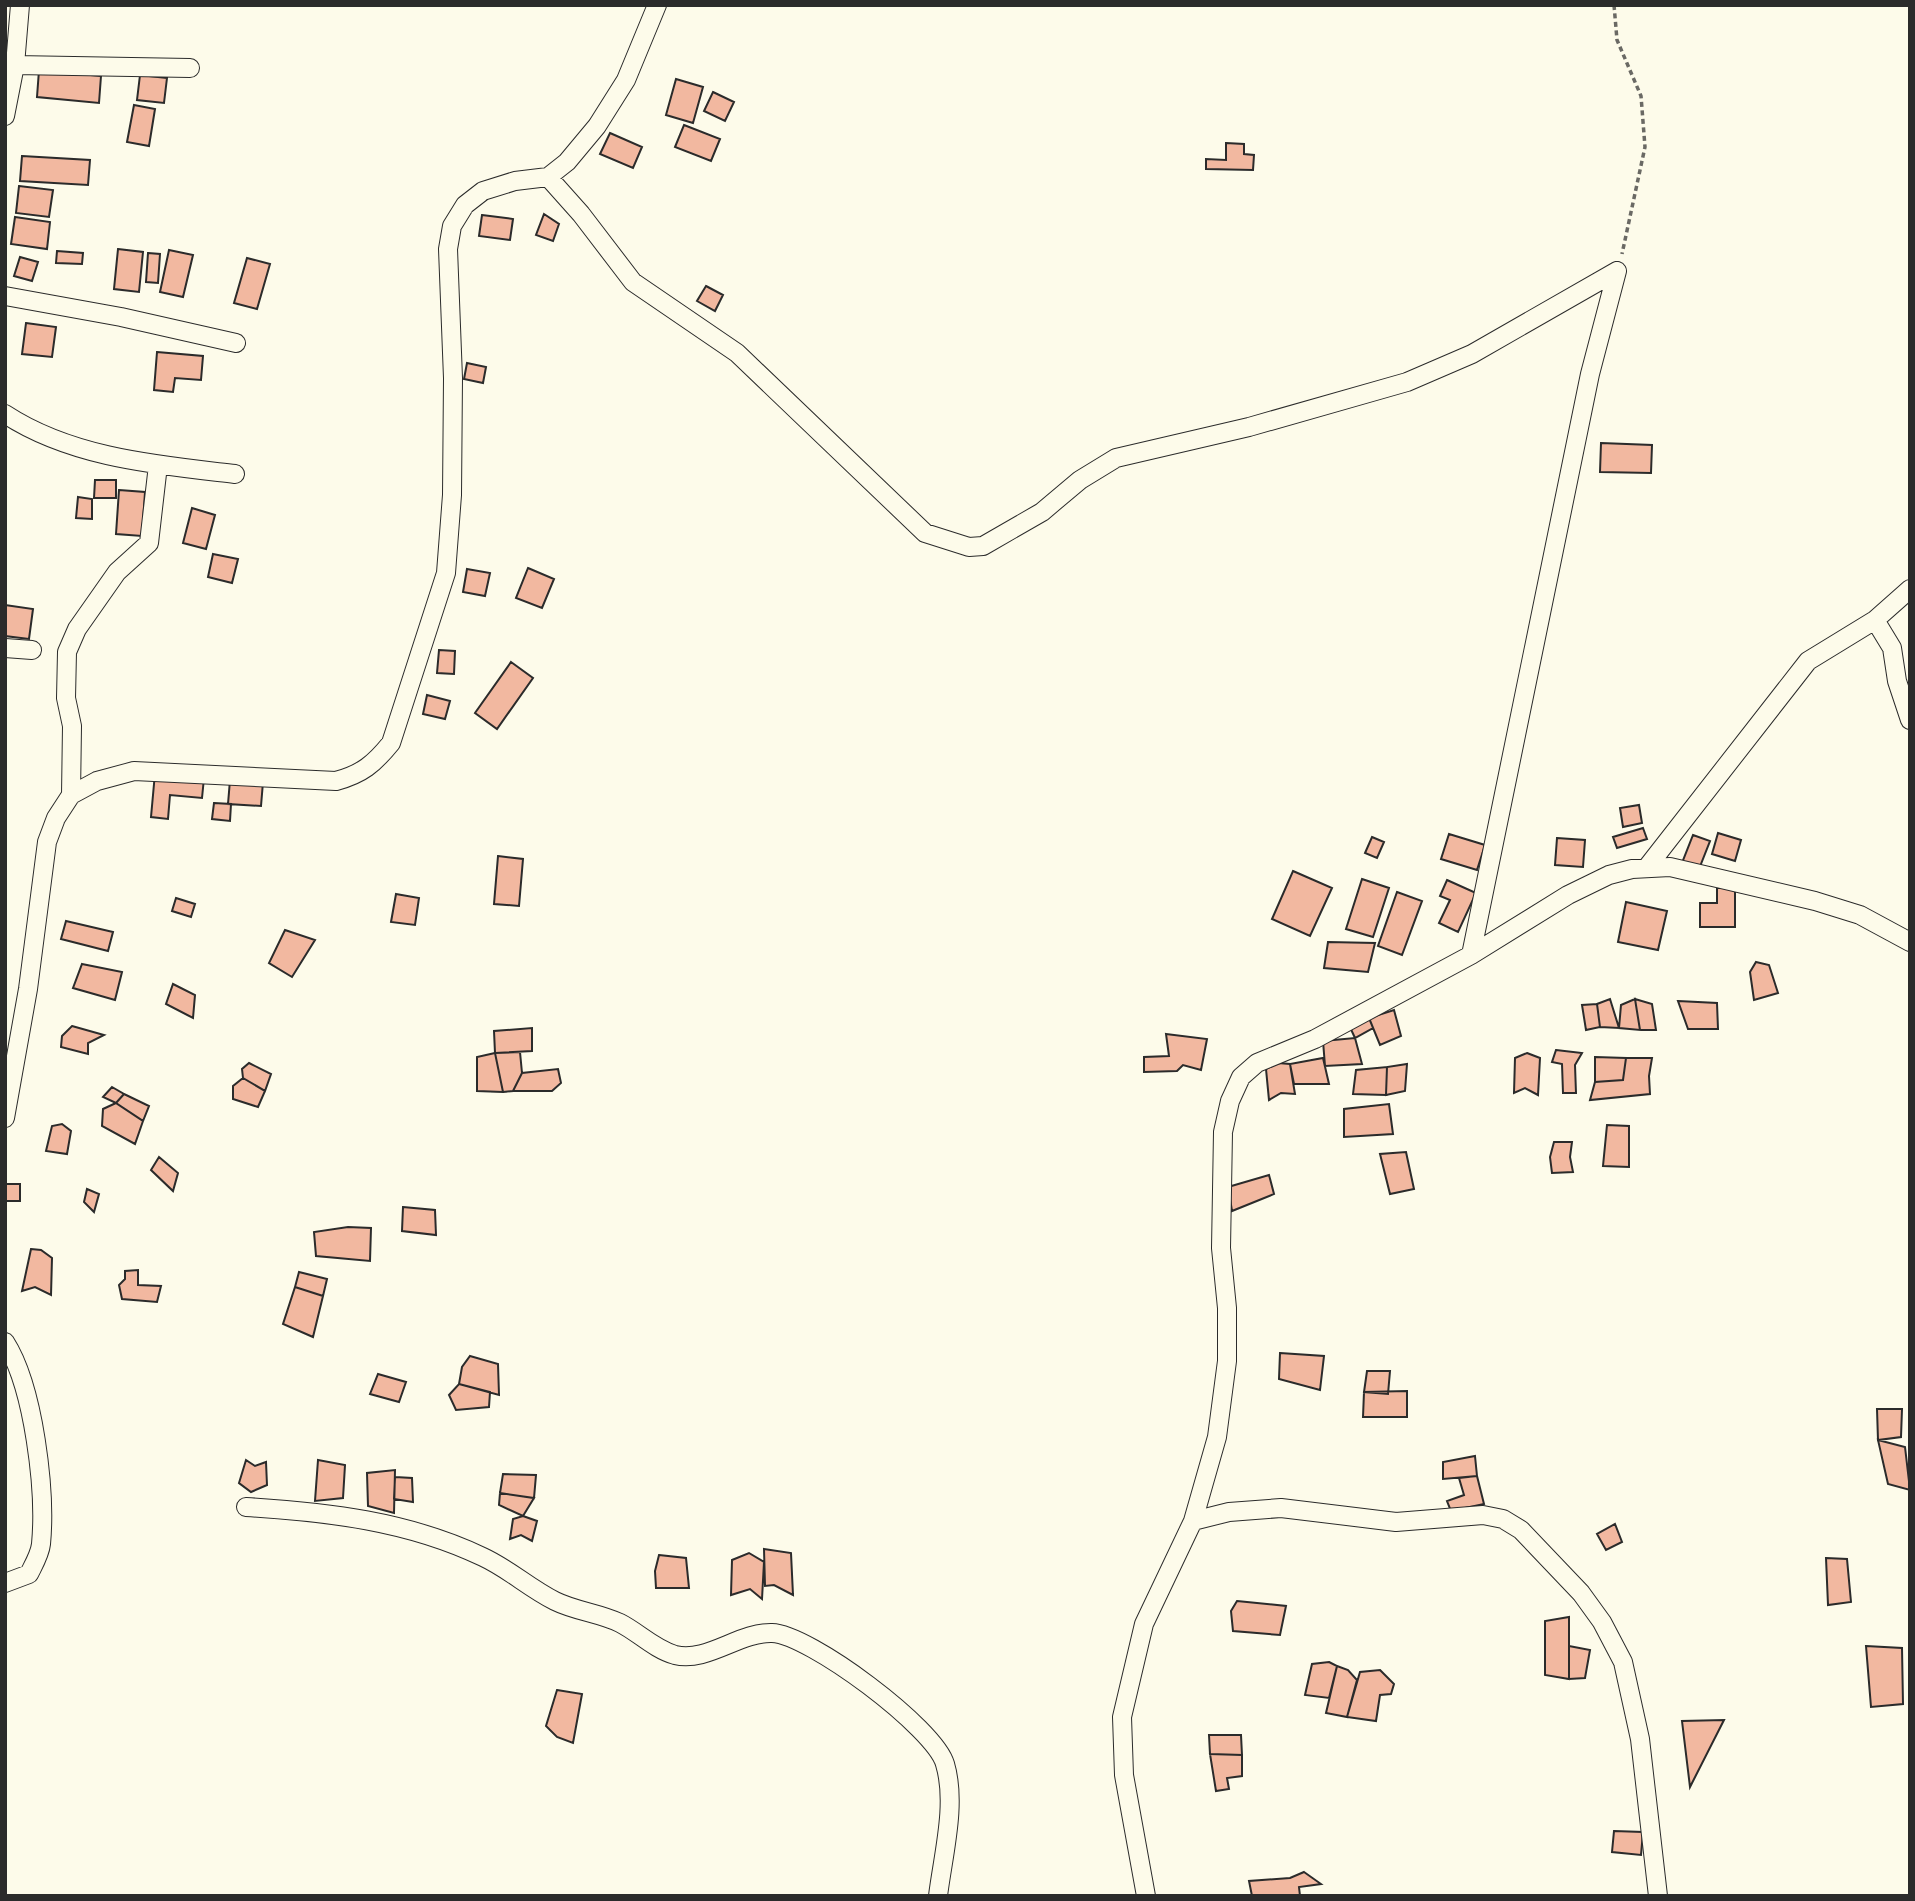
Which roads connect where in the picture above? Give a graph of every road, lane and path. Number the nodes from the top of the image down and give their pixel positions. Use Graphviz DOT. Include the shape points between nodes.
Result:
graph roads {
  1 [pos="20,5"];
  2 [pos="657,5"];
  3 [pos="1615,5"];
  4 [pos="15,65"];
  5 [pos="190,68"];
  6 [pos="5,116"];
  7 [pos="548,177"];
  8 [pos="1617,271"];
  9 [pos="5,296"];
  10 [pos="236,343"];
  11 [pos="5,414"];
  12 [pos="158,465"];
  13 [pos="235,474"];
  14 [pos="1910,589"];
  15 [pos="1875,620"];
  16 [pos="5,648"];
  17 [pos="32,650"];
  18 [pos="1910,720"];
  19 [pos="71,795"];
  20 [pos="1648,866"];
  21 [pos="1910,942"];
  22 [pos="1471,955"];
  23 [pos="5,1118"];
  24 [pos="5,1342"];
  25 [pos="246,1507"];
  26 [pos="1194,1521"];
  27 [pos="5,1583"];
  28 [pos="938,1896"];
  29 [pos="1146,1896"];
  30 [pos="1658,1896"];
  1 -- 4 [label="street"];
  2 -- 7 [label="street" via="626,80 597,126"];
  3 -- 8 [label="path" via="1617,40 1641,96 1645,147"];
  4 -- 5 [label="street"];
  4 -- 6 [label="street"];
  7 -- 8 [label="street" via="633,282 737,353 925,533 969,547 983,546 1042,512 1116,458 1249,427 1407,382 1472,354"];
  7 -- 19 [label="street" via="483,191 465,205 452,226 448,249 452,495 446,573 391,743 376,763 359,775 336,781 134,771 97,781"];
  8 -- 22 [label="street" via="1590,374"];
  9 -- 10 [label="street"];
  11 -- 12 [label="street" via="87,450"];
  12 -- 13 [label="street"];
  12 -- 19 [label="street" via="149,543 117,572 68,652"];
  14 -- 15 [label="street"];
  15 -- 18 [label="street" via="1892,648"];
  15 -- 20 [label="street" via="1808,661"];
  16 -- 17 [label="street"];
  19 -- 23 [label="street" via="47,842"];
  20 -- 21 [label="street" via="1815,901 1860,915"];
  20 -- 22 [label="street" via="1609,875 1568,895"];
  22 -- 26 [label="street" via="1315,1039 1257,1063 1241,1077 1223,1132 1221,1248 1227,1361 1217,1437"];
  24 -- 27 [label="street" via="26,1394 38,1453 41,1546 29,1574"];
  25 -- 28 [label="street" via="326,1512 439,1539 513,1572 558,1603 620,1623 675,1655 692,1656 774,1633 830,1659 904,1713 945,1761 948,1816"];
  26 -- 29 [label="street" via="1143,1624 1122,1717 1124,1775"];
  26 -- 30 [label="street" via="1229,1512 1281,1508 1396,1522 1483,1515 1503,1519 1521,1530 1580,1593 1623,1662 1640,1739"];
}
